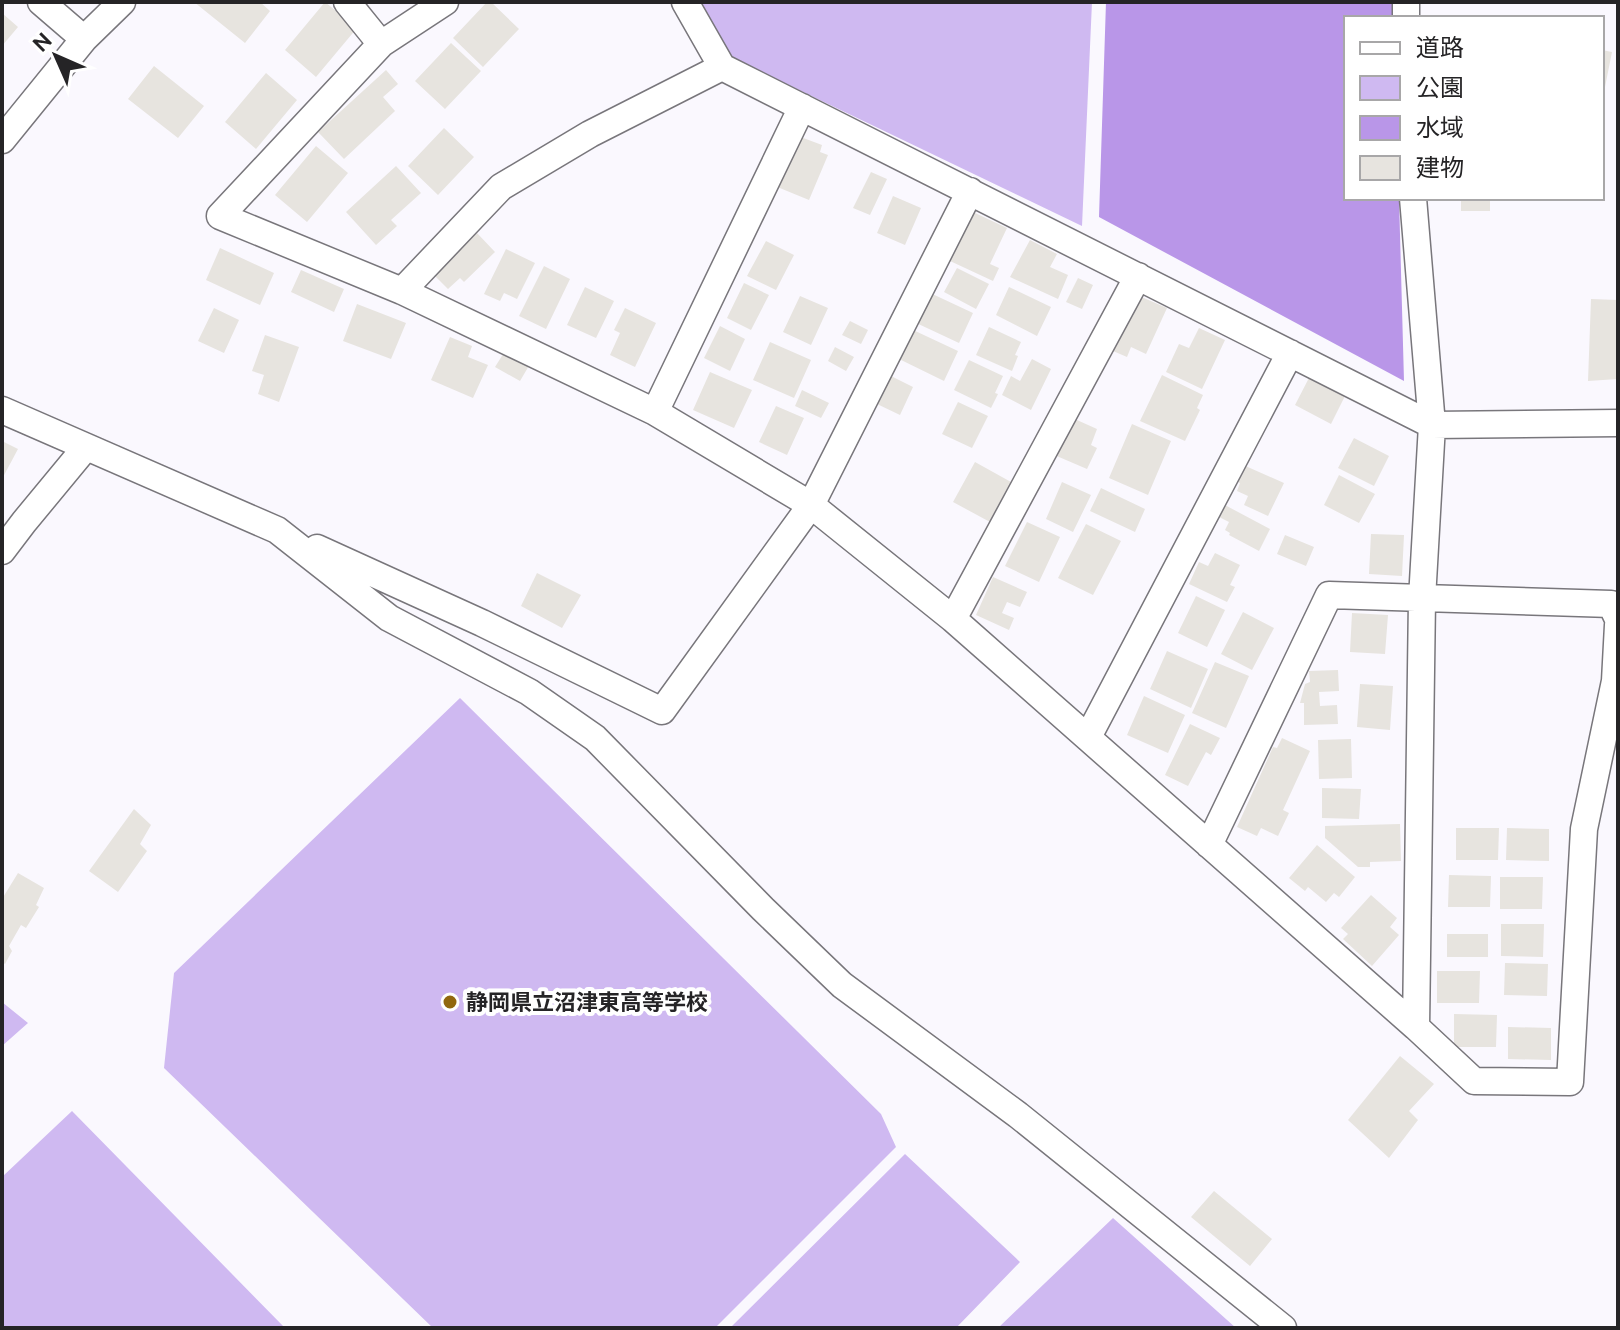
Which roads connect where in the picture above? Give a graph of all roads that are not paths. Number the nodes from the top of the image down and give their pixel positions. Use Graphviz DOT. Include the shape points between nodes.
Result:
graph roads {
  1 [pos="41,2"];
  2 [pos="122,2"];
  3 [pos="347,2"];
  4 [pos="445,2"];
  5 [pos="685,2"];
  6 [pos="84,39"];
  7 [pos="381,44"];
  8 [pos="722,67"];
  9 [pos="802,107"];
  10 [pos="2,140"];
  11 [pos="970,191"];
  12 [pos="1413,200"];
  13 [pos="1138,276"];
  14 [pos="402,291"];
  15 [pos="1290,353"];
  16 [pos="2,410"];
  17 [pos="655,412"];
  18 [pos="1618,423"];
  19 [pos="1432,425"];
  20 [pos="86,447"];
  21 [pos="811,505"];
  22 [pos="277,530"];
  23 [pos="2,551"];
  24 [pos="1422,599"];
  25 [pos="953,619"];
  26 [pos="1618,622"];
  27 [pos="1088,737"];
  28 [pos="1209,845"];
  29 [pos="1416,1027"];
  30 [pos="1283,1328"];
  1 -- 6 [label="street"];
  2 -- 6 [label="street"];
  3 -- 7 [label="street"];
  4 -- 7 [label="street"];
  5 -- 8 [label="street"];
  6 -- 10 [label="street"];
  7 -- 14 [label="street" via="220,216"];
  8 -- 9 [label="street"];
  8 -- 14 [label="street" via="590,134 501,187"];
  9 -- 11 [label="street"];
  9 -- 17 [label="street"];
  11 -- 13 [label="street"];
  11 -- 21 [label="street"];
  12 -- 19 [label="street"];
  13 -- 15 [label="street"];
  13 -- 25 [label="street"];
  14 -- 17 [label="street"];
  15 -- 19 [label="street"];
  15 -- 27 [label="street"];
  16 -- 20 [label="street"];
  17 -- 21 [label="street"];
  18 -- 19 [label="street"];
  19 -- 24 [label="street"];
  20 -- 22 [label="street"];
  20 -- 23 [label="street"];
  21 -- 22 [label="street" via="662,711"];
  21 -- 25 [label="street"];
  22 -- 30 [label="street" via="389,618 529,692 595,738 842,985 1018,1115"];
  24 -- 26 [label="street" via="1611,604"];
  24 -- 28 [label="street" via="1329,595"];
  24 -- 29 [label="street"];
  25 -- 27 [label="street"];
  26 -- 29 [label="street" via="1615,681 1584,829 1570,1082 1474,1081"];
  27 -- 28 [label="street"];
  28 -- 29 [label="street"];
}
